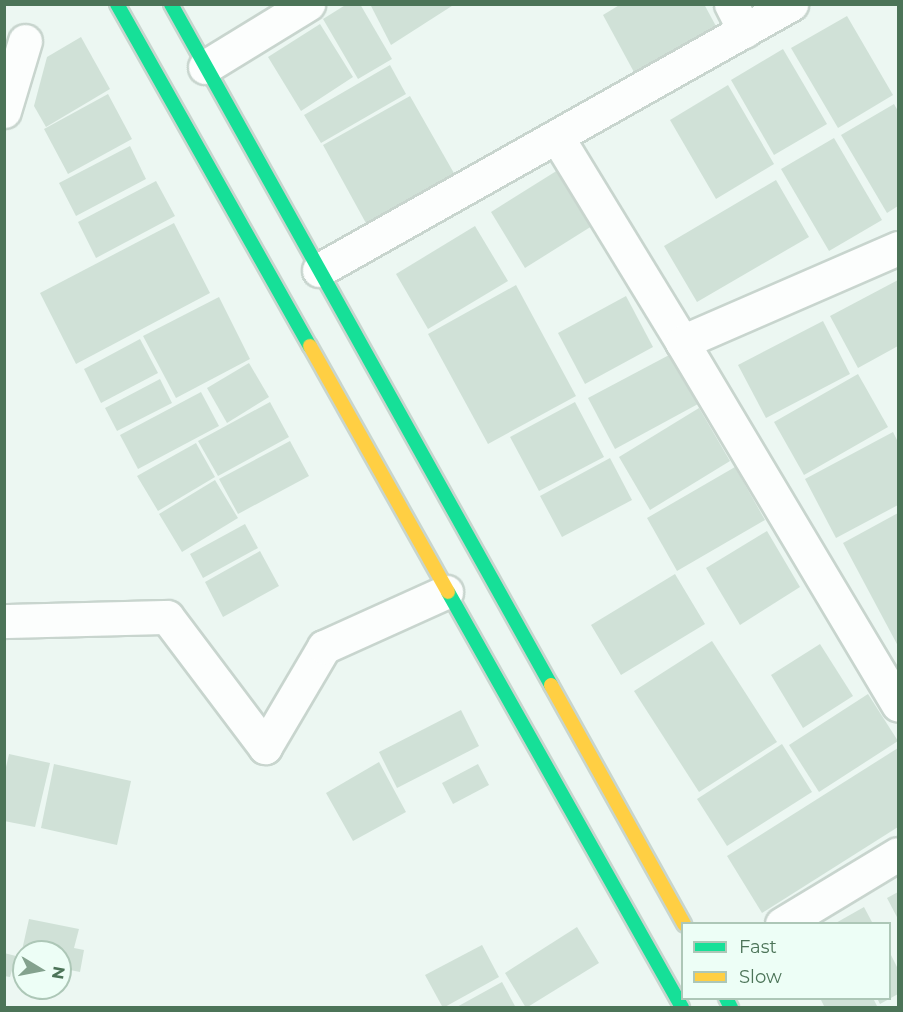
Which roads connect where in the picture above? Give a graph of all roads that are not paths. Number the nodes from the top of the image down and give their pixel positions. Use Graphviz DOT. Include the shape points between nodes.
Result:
graph roads {
  1 [pos="117,4"];
  2 [pos="171,4"];
  3 [pos="308,4"];
  4 [pos="791,4"];
  5 [pos="738,18"];
  6 [pos="25,41"];
  7 [pos="205,67"];
  8 [pos="4,111"];
  9 [pos="557,138"];
  10 [pos="898,248"];
  11 [pos="319,270"];
  12 [pos="682,342"];
  13 [pos="446,592"];
  14 [pos="4,621"];
  15 [pos="898,705"];
  16 [pos="898,854"];
  17 [pos="683,922"];
  18 [pos="785,922"];
  19 [pos="682,1008"];
  1 -- 13 [label="street"];
  2 -- 7 [label="street"];
  3 -- 7 [label="street"];
  4 -- 5 [label="street"];
  5 -- 9 [label="street"];
  6 -- 8 [label="street"];
  7 -- 11 [label="street"];
  9 -- 11 [label="street"];
  9 -- 12 [label="street"];
  10 -- 12 [label="street"];
  11 -- 17 [label="street"];
  12 -- 15 [label="street"];
  13 -- 14 [label="street" via="324,647 265,747 167,617"];
  13 -- 19 [label="street"];
  16 -- 18 [label="street"];
}
